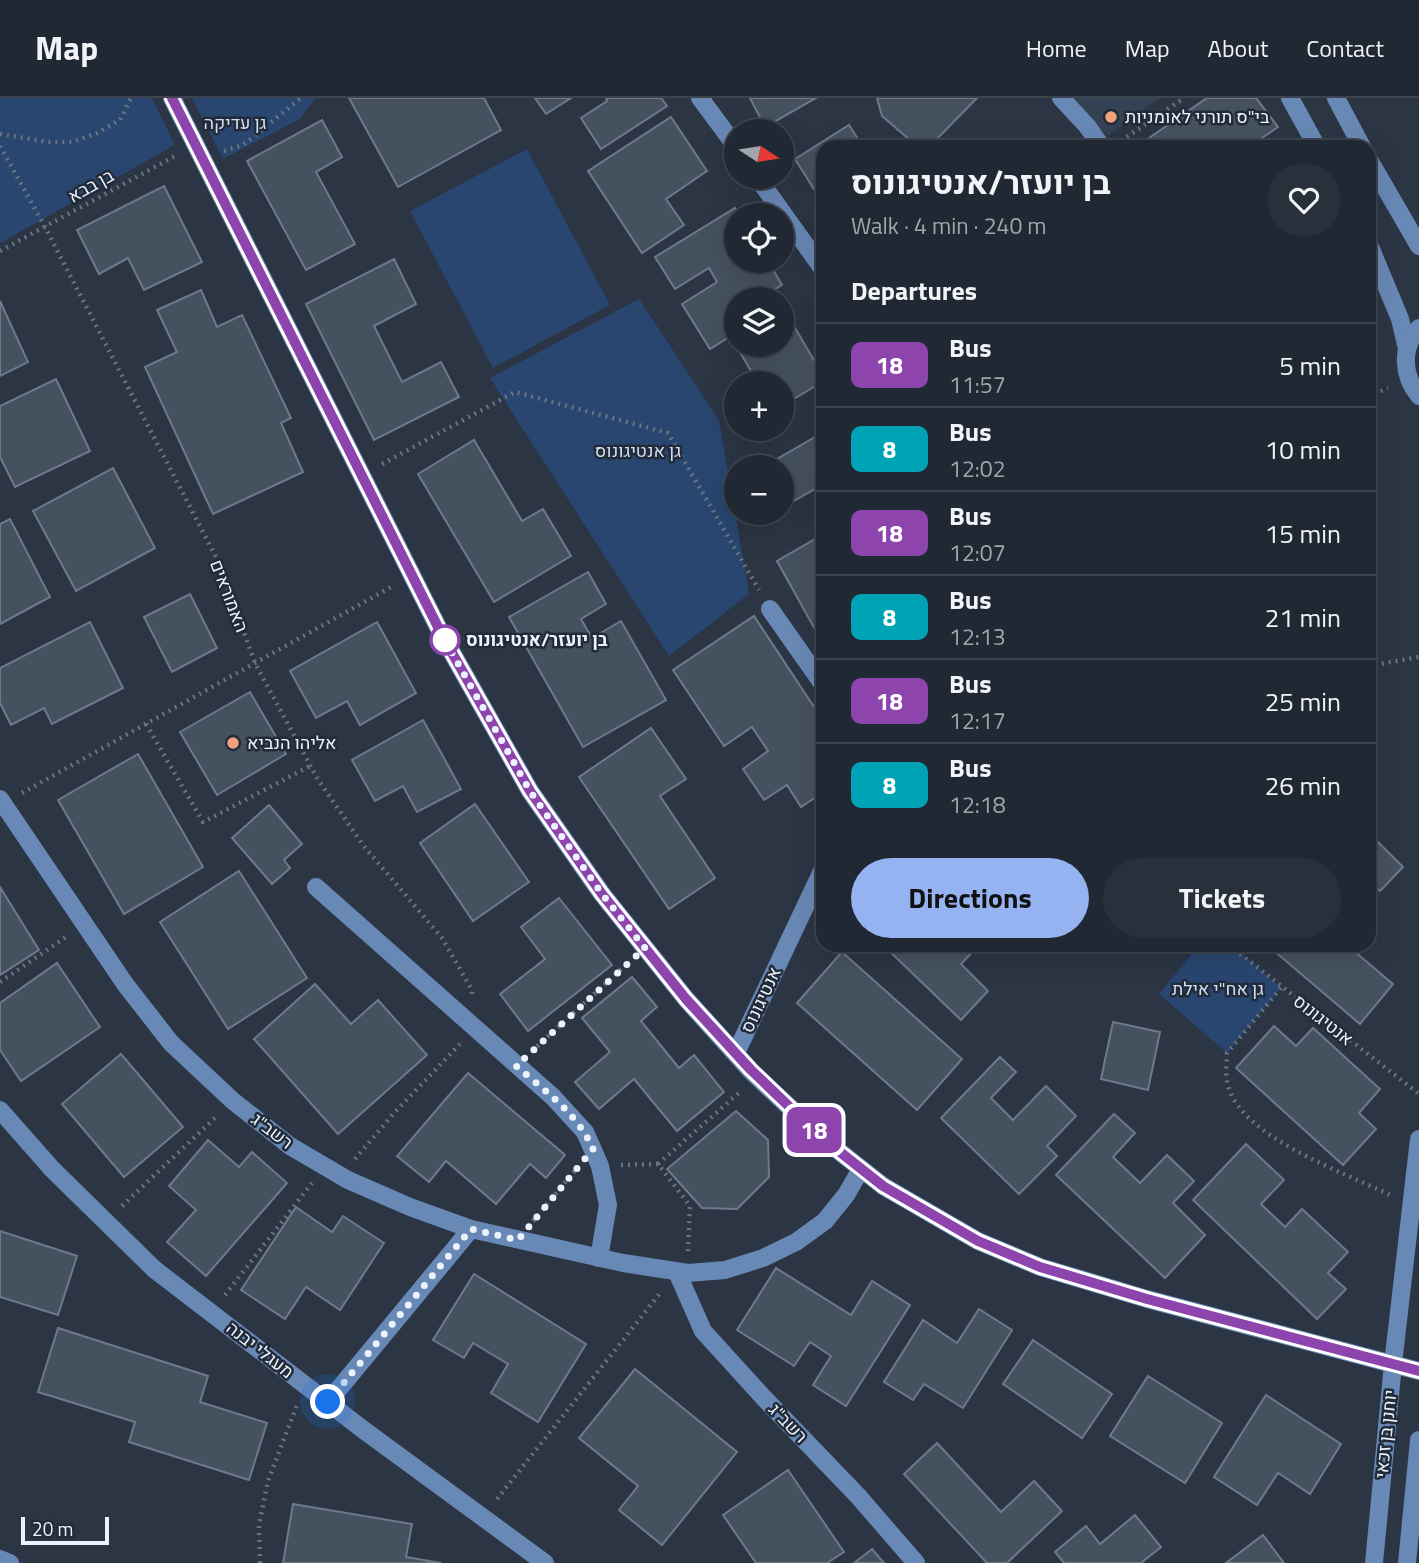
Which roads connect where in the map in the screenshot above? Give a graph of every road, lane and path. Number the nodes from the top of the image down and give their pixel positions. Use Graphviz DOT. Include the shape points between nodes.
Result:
graph roads {
  1 [pos="131,98"];
  2 [pos="172,98"];
  3 [pos="301,98"];
  4 [pos="700,98"];
  5 [pos="1061,98"];
  6 [pos="1184,98"];
  7 [pos="1290,98"];
  8 [pos="1336,98"];
  9 [pos="724,130"];
  10 [pos="0,134"];
  11 [pos="1097,140"];
  12 [pos="1122,140"];
  13 [pos="1313,140"];
  14 [pos="1358,140"];
  15 [pos="0,146"];
  16 [pos="199,151"];
  17 [pos="1376,172"];
  18 [pos="766,189"];
  19 [pos="45,227"];
  20 [pos="1419,246"];
  21 [pos="0,251"];
  22 [pos="816,260"];
  23 [pos="1376,262"];
  24 [pos="1419,328"];
  25 [pos="1407,349"];
  26 [pos="1418,397"];
  27 [pos="400,454"];
  28 [pos="412,576"];
  29 [pos="770,609"];
  30 [pos="1419,657"];
  31 [pos="255,663"];
  32 [pos="1376,665"];
  33 [pos="816,674"];
  34 [pos="146,724"];
  35 [pos="310,765"];
  36 [pos="1,802"];
  37 [pos="816,884"];
  38 [pos="316,887"];
  39 [pos="83,924"];
  40 [pos="645,948"];
  41 [pos="1241,953"];
  42 [pos="0,982"];
  43 [pos="1281,988"];
  44 [pos="475,1029"];
  45 [pos="736,1053"];
  46 [pos="516,1066"];
  47 [pos="751,1070"];
  48 [pos="1419,1094"];
  49 [pos="233,1101"];
  50 [pos="0,1110"];
  51 [pos="1419,1139"];
  52 [pos="593,1149"];
  53 [pos="658,1164"];
  54 [pos="324,1166"];
  55 [pos="600,1166"];
  56 [pos="861,1169"];
  57 [pos="341,1176"];
  58 [pos="1362,1181"];
  59 [pos="106,1222"];
  60 [pos="471,1229"];
  61 [pos="518,1240"];
  62 [pos="599,1258"];
  63 [pos="682,1273"];
  64 [pos="211,1312"];
  65 [pos="640,1318"];
  66 [pos="1393,1364"];
  67 [pos="1419,1371"];
  68 [pos="305,1384"];
  69 [pos="328,1402"];
  70 [pos="1419,1440"];
  71 [pos="483,1517"];
  72 [pos="0,1559"];
  73 [pos="10,1563"];
  74 [pos="260,1563"];
  75 [pos="545,1563"];
  76 [pos="916,1563"];
  77 [pos="1374,1563"];
  78 [pos="1407,1563"];
  1 -- 10 [label="path" via="120,120 72,142"];
  2 -- 16 [label="street"];
  3 -- 16 [label="path, בן בבא" via="243,145"];
  4 -- 9 [label="street"];
  5 -- 11 [label="street"];
  6 -- 12 [label="path"];
  7 -- 13 [label="street"];
  8 -- 14 [label="street"];
  15 -- 19 [label="path, האמוראים"];
  16 -- 19 [label="path, בן בבא"];
  16 -- 28 [label="street"];
  17 -- 20 [label="street"];
  18 -- 22 [label="street"];
  19 -- 21 [label="path, בן בבא"];
  19 -- 31 [label="path, האמוראים" via="219,564"];
  23 -- 25 [label="street"];
  24 -- 25 [label="street"];
  25 -- 26 [label="street" via="1405,366"];
  27 -- 29 [label="path" via="515,392 668,433"];
  28 -- 31 [label="path"];
  28 -- 40 [label="street" via="530,791"];
  29 -- 33 [label="street"];
  30 -- 32 [label="path"];
  31 -- 34 [label="path"];
  31 -- 35 [label="path, האמוראים"];
  34 -- 35 [label="path" via="203,822"];
  34 -- 36 [label="path"];
  35 -- 44 [label="path, האמוראים" via="363,845 442,938 472,990"];
  36 -- 39 [label="street, רשב\"ג"];
  37 -- 45 [label="street, אנטיגונוס"];
  38 -- 44 [label="street"];
  39 -- 42 [label="path"];
  39 -- 49 [label="street, רשב\"ג" via="171,1043"];
  40 -- 45 [label="street"];
  40 -- 46 [label="path"];
  41 -- 43 [label="path, אנטיגונוס"];
  43 -- 48 [label="path, אנטיגונוס"];
  43 -- 58 [label="path" via="1227,1053 1228,1086 1243,1113 1268,1133 1313,1160"];
  44 -- 46 [label="street"];
  44 -- 57 [label="path"];
  45 -- 47 [label="street"];
  46 -- 52 [label="street" via="586,1132"];
  47 -- 53 [label="path" via="741,1091"];
  47 -- 56 [label="street"];
  49 -- 54 [label="street, רשב\"ג"];
  49 -- 59 [label="path"];
  50 -- 59 [label="street, מעגלי יבנה"];
  51 -- 66 [label="street, יוחנן בן זכאי"];
  52 -- 55 [label="street"];
  52 -- 61 [label="path"];
  53 -- 55 [label="path"];
  53 -- 63 [label="path" via="690,1206"];
  54 -- 57 [label="street, רשב\"ג"];
  54 -- 64 [label="path"];
  55 -- 62 [label="street" via="608,1205"];
  56 -- 63 [label="street, רשב\"ג" via="825,1221 796,1242 725,1270"];
  56 -- 66 [label="street" via="978,1241 1040,1267"];
  57 -- 60 [label="street, רשב\"ג"];
  59 -- 64 [label="street, מעגלי יבנה" via="154,1269"];
  60 -- 61 [label="street, רשב\"ג"];
  60 -- 69 [label="street"];
  61 -- 62 [label="street, רשב\"ג"];
  62 -- 63 [label="street, רשב\"ג"];
  63 -- 76 [label="street, רשב\"ג" via="703,1331"];
  64 -- 68 [label="street, מעגלי יבנה"];
  65 -- 71 [label="path"];
  66 -- 67 [label="street"];
  66 -- 77 [label="street, יוחנן בן זכאי"];
  68 -- 69 [label="street, מעגלי יבנה"];
  68 -- 74 [label="path" via="268,1481 259,1525"];
  69 -- 71 [label="street, מעגלי יבנה"];
  70 -- 78 [label="street, יוחנן בן זכאי"];
  71 -- 75 [label="street, מעגלי יבנה"];
  72 -- 73 [label="street"];
}
